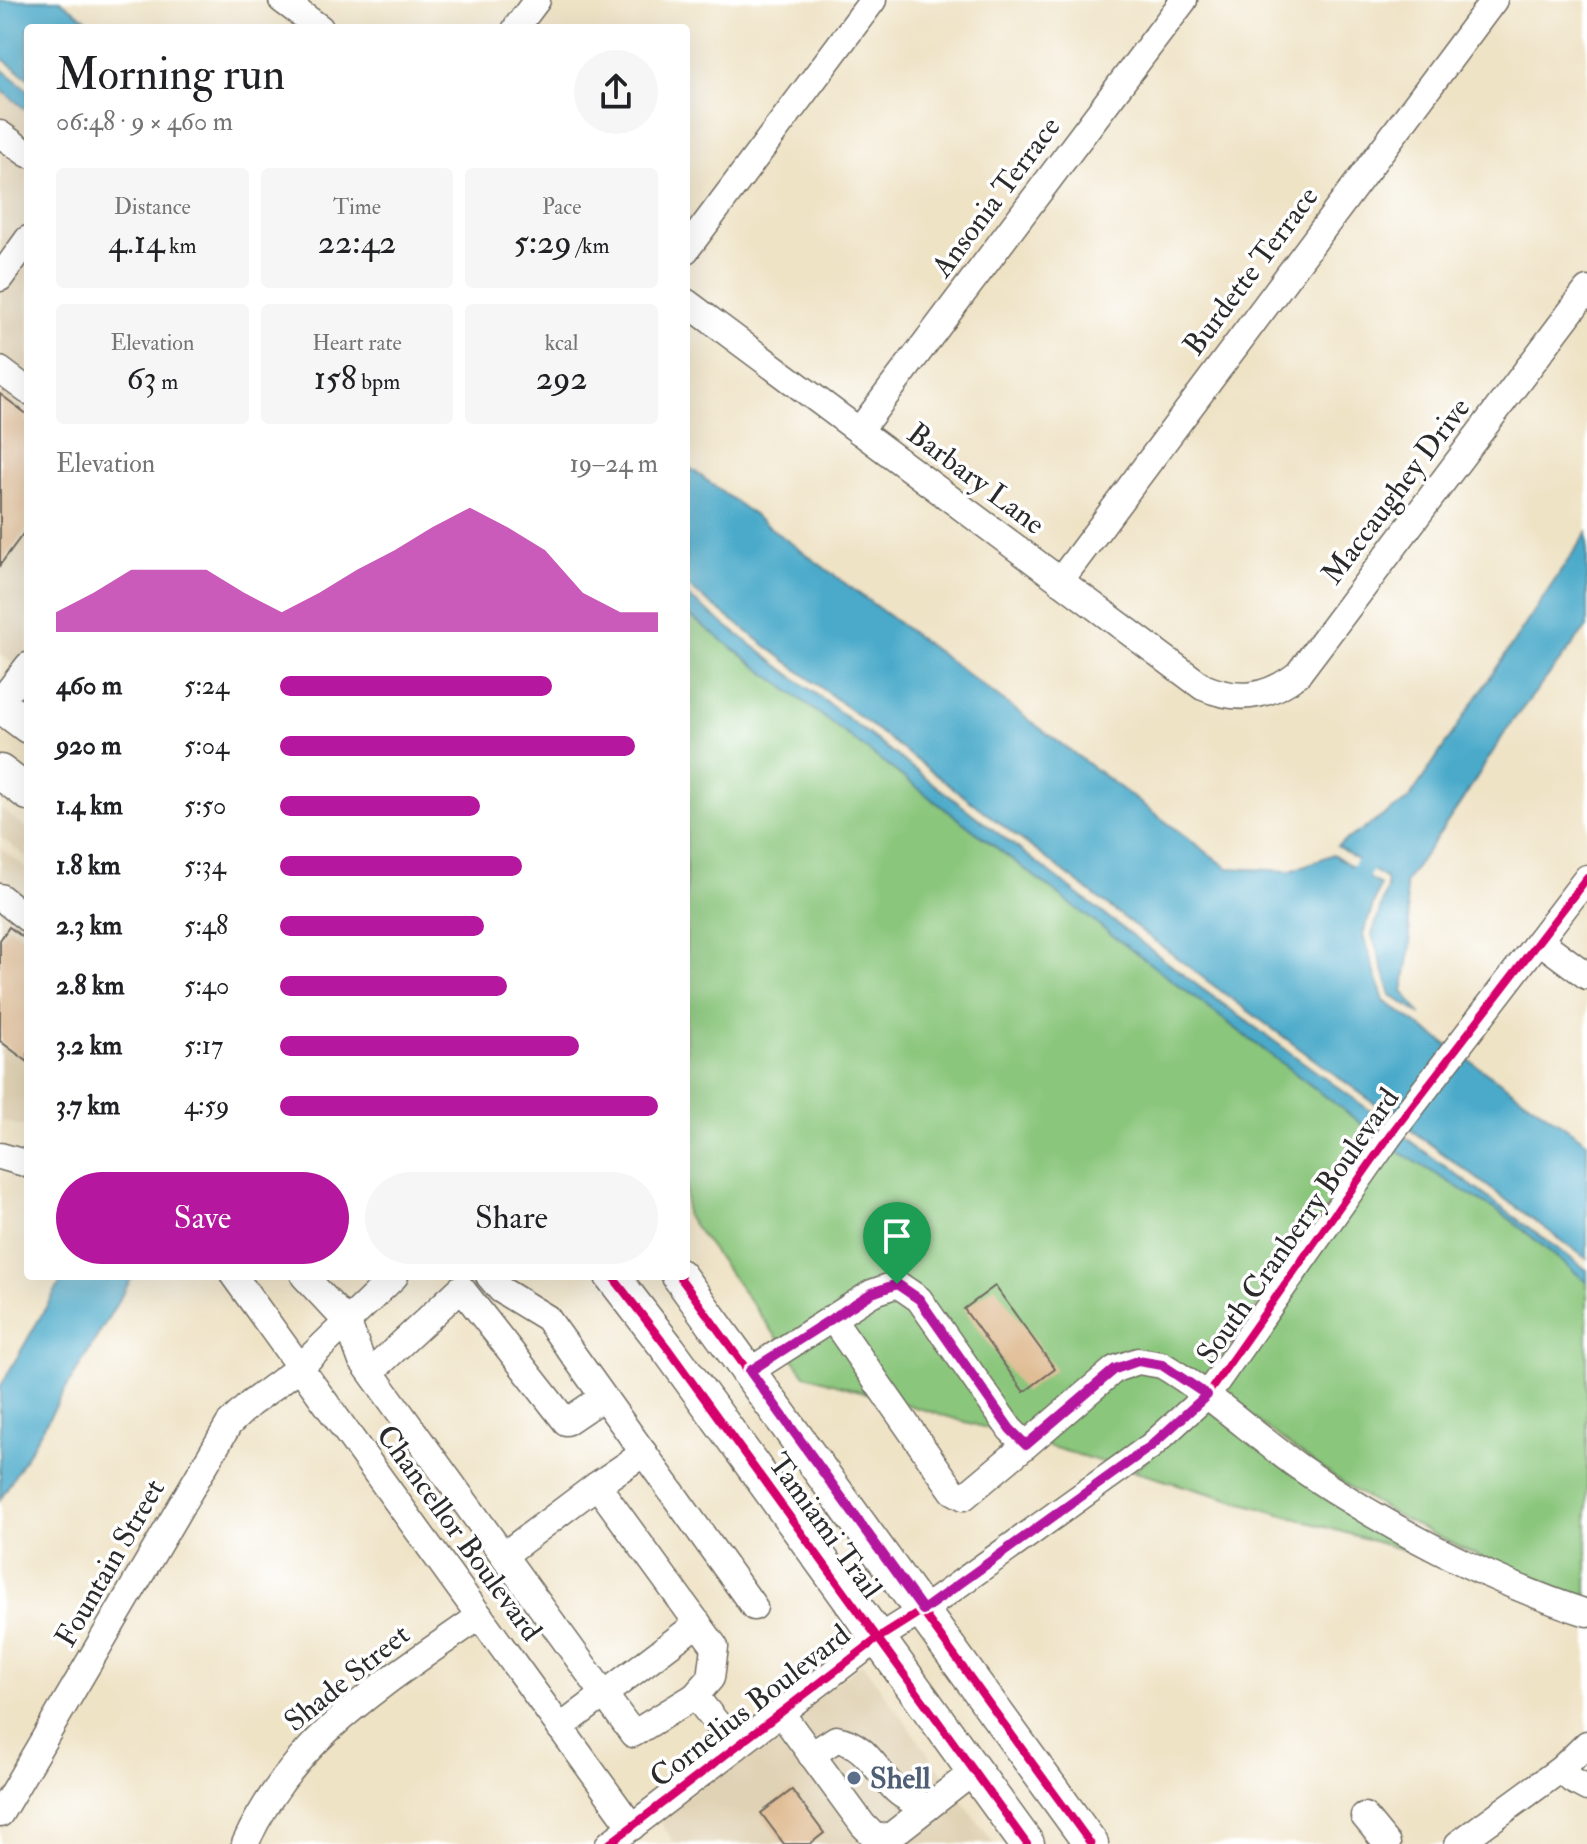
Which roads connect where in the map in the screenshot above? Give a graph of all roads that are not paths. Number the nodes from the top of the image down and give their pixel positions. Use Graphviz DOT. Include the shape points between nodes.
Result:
graph roads {
  1 [pos="282,0"];
  2 [pos="537,0"];
  3 [pos="873,0"];
  4 [pos="1184,0"];
  5 [pos="1494,0"];
  6 [pos="315,24"];
  7 [pos="519,24"];
  8 [pos="0,134"];
  9 [pos="24,151"];
  10 [pos="24,245"];
  11 [pos="690,245"];
  12 [pos="0,278"];
  13 [pos="1587,290"];
  14 [pos="690,305"];
  15 [pos="0,370"];
  16 [pos="24,388"];
  17 [pos="859,431"];
  18 [pos="1060,581"];
  19 [pos="24,671"];
  20 [pos="1234,697"];
  21 [pos="0,703"];
  22 [pos="24,723"];
  23 [pos="0,772"];
  24 [pos="24,790"];
  25 [pos="1587,878"];
  26 [pos="0,897"];
  27 [pos="24,916"];
  28 [pos="1540,941"];
  29 [pos="1587,976"];
  30 [pos="0,1156"];
  31 [pos="24,1163"];
  32 [pos="237,1280"];
  33 [pos="308,1280"];
  34 [pos="391,1280"];
  35 [pos="492,1280"];
  36 [pos="615,1280"];
  37 [pos="682,1280"];
  38 [pos="832,1318"];
  39 [pos="348,1323"];
  40 [pos="300,1367"];
  41 [pos="750,1371"];
  42 [pos="371,1372"];
  43 [pos="1207,1395"];
  44 [pos="603,1397"];
  45 [pos="1026,1445"];
  46 [pos="644,1453"];
  47 [pos="597,1485"];
  48 [pos="504,1555"];
  49 [pos="754,1607"];
  50 [pos="923,1610"];
  51 [pos="1587,1613"];
  52 [pos="480,1616"];
  53 [pos="698,1623"];
  54 [pos="877,1639"];
  55 [pos="605,1694"];
  56 [pos="695,1696"];
  57 [pos="781,1713"];
  58 [pos="560,1728"];
  59 [pos="1587,1744"];
  60 [pos="736,1747"];
  61 [pos="811,1755"];
  62 [pos="1561,1769"];
  63 [pos="973,1772"];
  64 [pos="1587,1788"];
  65 [pos="928,1807"];
  66 [pos="0,1814"];
  67 [pos="1364,1816"];
  68 [pos="632,1827"];
  69 [pos="245,1844"];
  70 [pos="609,1844"];
  71 [pos="1027,1844"];
  72 [pos="1091,1844"];
  73 [pos="1387,1844"];
  74 [pos="1458,1844"];
  1 -- 6 [label="street"];
  2 -- 7 [label="street"];
  3 -- 11 [label="street"];
  4 -- 17 [label="street, Ansonia Terrace"];
  5 -- 18 [label="street, Burdette Terrace"];
  8 -- 9 [label="street"];
  10 -- 12 [label="street"];
  13 -- 20 [label="street, Maccaughey Drive" via="1298,674 1269,693"];
  14 -- 17 [label="street, Barbary Lane"];
  15 -- 16 [label="street"];
  17 -- 18 [label="street, Barbary Lane"];
  18 -- 20 [label="street, Barbary Lane" via="1203,687"];
  19 -- 21 [label="street"];
  21 -- 22 [label="main road"];
  23 -- 24 [label="main road"];
  25 -- 28 [label="street, South Cranberry Boulevard"];
  26 -- 27 [label="street"];
  28 -- 29 [label="street"];
  28 -- 43 [label="street, South Cranberry Boulevard" via="1390,1135"];
  30 -- 31 [label="street"];
  32 -- 40 [label="street, Chancellor Boulevard"];
  33 -- 39 [label="street"];
  34 -- 39 [label="street, Fountain Street"];
  35 -- 44 [label="street" via="547,1318"];
  36 -- 54 [label="main road, Tamiami Trail"];
  37 -- 41 [label="main road, Tamiami Trail"];
  38 -- 41 [label="street"];
  38 -- 45 [label="street" via="897,1284 919,1299"];
  38 -- 45 [label="street" via="953,1491 964,1497"];
  39 -- 40 [label="street, Fountain Street"];
  39 -- 42 [label="street"];
  40 -- 52 [label="street, Chancellor Boulevard"];
  40 -- 66 [label="street, Fountain Street" via="229,1424"];
  41 -- 50 [label="main road, Tamiami Trail"];
  42 -- 44 [label="street" via="461,1288 566,1422"];
  42 -- 48 [label="street"];
  43 -- 45 [label="street" via="1162,1365 1138,1361 1115,1369"];
  43 -- 50 [label="street, South Cranberry Boulevard" via="1151,1446"];
  43 -- 51 [label="street" via="1267,1444 1366,1510 1466,1563"];
  44 -- 46 [label="street"];
  46 -- 47 [label="street"];
  46 -- 49 [label="street"];
  47 -- 48 [label="street"];
  47 -- 53 [label="street"];
  48 -- 55 [label="street"];
  50 -- 54 [label="street, Cornelius Boulevard"];
  50 -- 72 [label="main road, Tamiami Trail"];
  52 -- 58 [label="street, Chancellor Boulevard"];
  52 -- 69 [label="street, Shade Street" via="322,1734 275,1788"];
  53 -- 55 [label="street"];
  53 -- 56 [label="street" via="715,1647 711,1678"];
  54 -- 57 [label="street, Cornelius Boulevard"];
  54 -- 63 [label="main road, Tamiami Trail"];
  55 -- 56 [label="street" via="633,1734"];
  55 -- 58 [label="street"];
  56 -- 60 [label="street"];
  57 -- 60 [label="street, Cornelius Boulevard"];
  57 -- 61 [label="street"];
  58 -- 68 [label="street, Chancellor Boulevard"];
  59 -- 62 [label="street"];
  60 -- 68 [label="street, Cornelius Boulevard"];
  61 -- 65 [label="street" via="836,1739 850,1741 862,1748 895,1790"];
  61 -- 65 [label="street" via="876,1838 892,1835"];
  62 -- 64 [label="street"];
  62 -- 74 [label="street"];
  63 -- 65 [label="street"];
  63 -- 71 [label="main road, Tamiami Trail"];
  67 -- 73 [label="street"];
  68 -- 70 [label="street, Cornelius Boulevard"];
}
